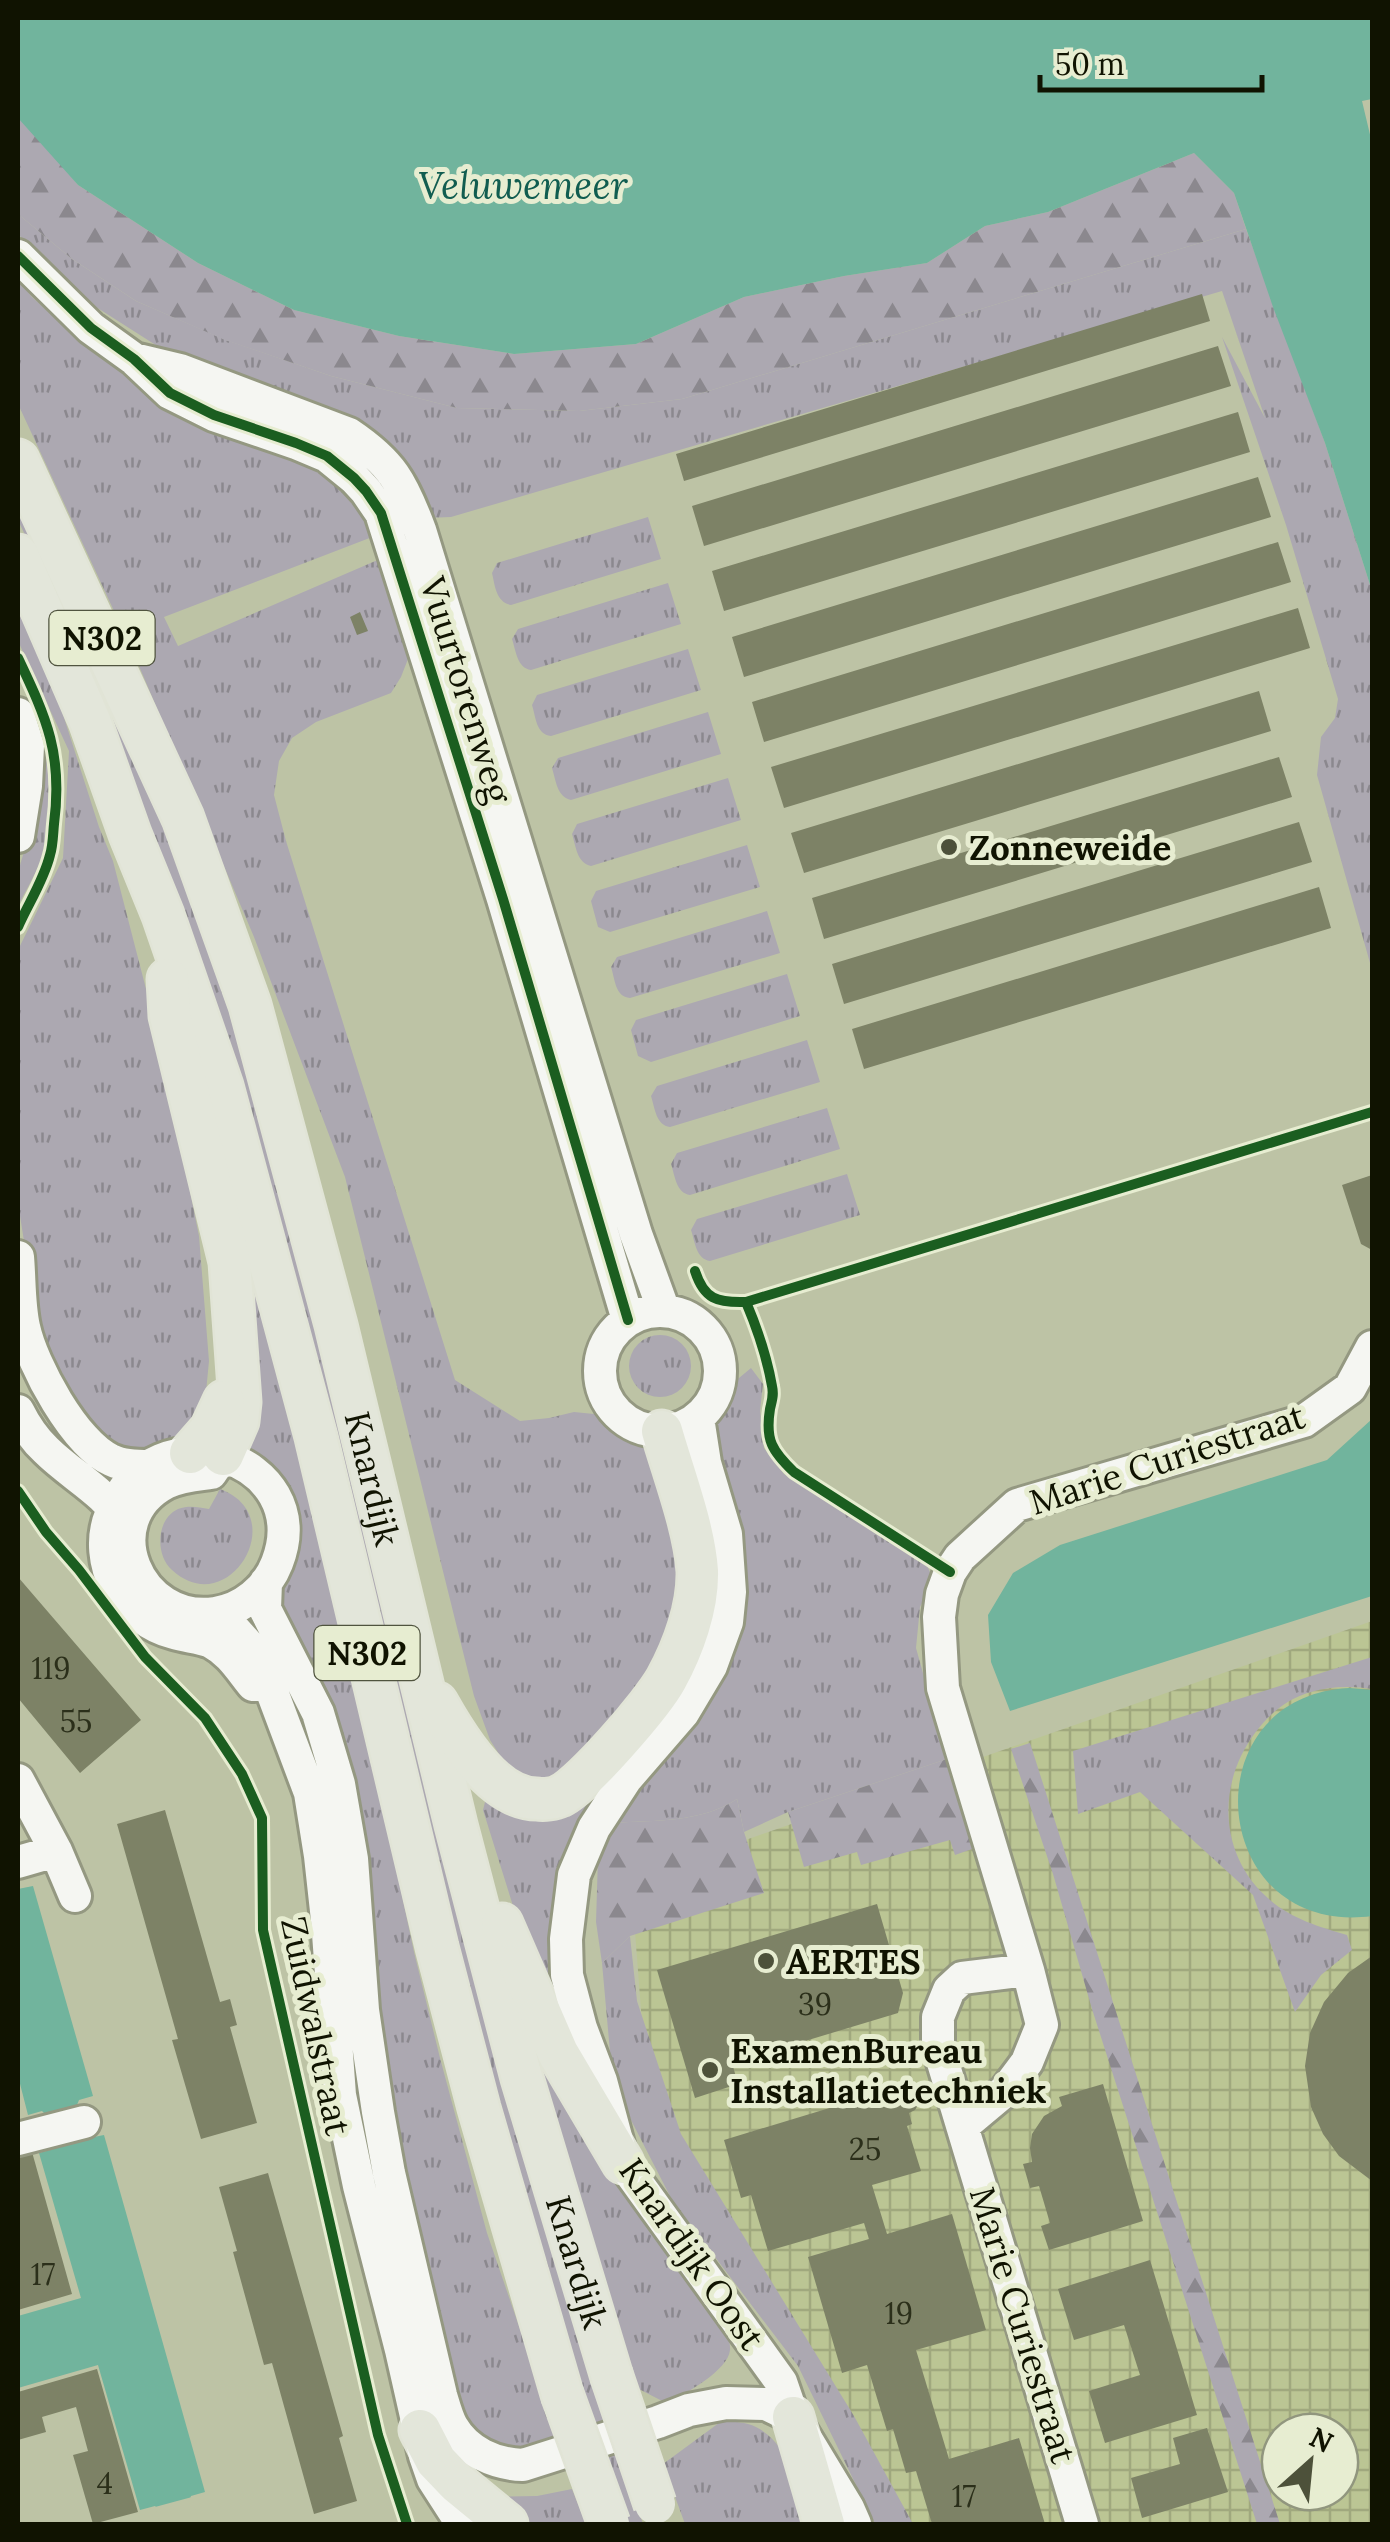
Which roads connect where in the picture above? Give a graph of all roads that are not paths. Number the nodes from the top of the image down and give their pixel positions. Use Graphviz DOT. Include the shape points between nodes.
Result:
graph roads {
  1 [pos="18,256"];
  2 [pos="134,359"];
  3 [pos="18,460"];
  4 [pos="18,555"];
  5 [pos="18,714"];
  6 [pos="18,832"];
  7 [pos="164,915"];
  8 [pos="18,1257"];
  9 [pos="664,1310"];
  10 [pos="628,1320"];
  11 [pos="1372,1347"];
  12 [pos="18,1410"];
  13 [pos="680,1424"];
  14 [pos="206,1454"];
  15 [pos="150,1466"];
  16 [pos="116,1525"];
  17 [pos="266,1582"];
  18 [pos="198,1625"];
  19 [pos="420,1674"];
  20 [pos="18,1780"];
  21 [pos="456,1826"];
  22 [pos="56,1851"];
  23 [pos="18,1862"];
  24 [pos="75,1896"];
  25 [pos="1028,1970"];
  26 [pos="84,2122"];
  27 [pos="964,2126"];
  28 [pos="32,2135"];
  29 [pos="623,2162"];
  30 [pos="793,2417"];
  31 [pos="420,2430"];
  32 [pos="658,2514"];
  33 [pos="462,2524"];
  34 [pos="507,2524"];
  35 [pos="609,2524"];
  36 [pos="824,2524"];
  37 [pos="856,2524"];
  38 [pos="1082,2524"];
  1 -- 2 [label="street, Vuurtorenweg" via="91,328"];
  2 -- 9 [label="street, Vuurtorenweg" via="348,434 390,466 404,487"];
  2 -- 10 [label="street, Vuurtorenweg" via="170,394 327,456 366,490 380,513 504,899"];
  3 -- 19 [label="main road, Knardijk / N302" via="183,818 250,1005"];
  4 -- 7 [label="main road, Knardijk / N302"];
  5 -- 6 [label="street" via="28,746"];
  7 -- 14 [label="main road, N302" via="170,1016 230,1262 236,1364"];
  7 -- 35 [label="main road, Knardijk / N302, bridge" via="222,1086 316,1437 479,2108 562,2394"];
  8 -- 15 [label="street" via="24,1328 76,1430 110,1460"];
  9 -- 10 [label="street"];
  9 -- 13 [label="street" via="704,1329 722,1372 709,1406"];
  10 -- 13 [label="street" via="603,1351 603,1390 612,1407 643,1428"];
  11 -- 25 [label="street, Marie Curiestraat" via="1350,1388 1304,1420 1018,1506 950,1572 939,1617 943,1688"];
  12 -- 16 [label="street"];
  13 -- 19 [label="main road" via="698,1571 694,1610 665,1684 578,1784 558,1798 513,1794 475,1760"];
  13 -- 29 [label="street, Knardijk Oost" via="705,1463 726,1534 728,1622 683,1712 626,1778 594,1828 574,1874 566,1940 567,1975"];
  14 -- 15 [label="street" via="176,1455"];
  14 -- 16 [label="street" via="210,1474 165,1484 134,1518"];
  14 -- 17 [label="street" via="247,1467 276,1499 282,1542"];
  15 -- 16 [label="street" via="124,1489"];
  16 -- 18 [label="street, Zuidwalstraat" via="108,1569 123,1599 162,1630"];
  17 -- 18 [label="street" via="244,1602"];
  17 -- 30 [label="street, Zuidwalstraat" via="265,1609 318,1713 339,1784 378,2112 452,2426 486,2456 523,2465 726,2403 766,2404"];
  18 -- 31 [label="street, Zuidwalstraat" via="234,1658 284,1724 310,1793 340,2095"];
  19 -- 21 [label="main road, Knardijk / N302"];
  20 -- 22 [label="street"];
  21 -- 29 [label="main road, N302" via="558,2053"];
  21 -- 32 [label="main road, Knardijk / N302, bridge" via="522,2078"];
  22 -- 23 [label="street"];
  22 -- 24 [label="street"];
  25 -- 27 [label="street, Marie Curiestraat" via="1042,2026 1006,2090"];
  25 -- 27 [label="street, Marie Curiestraat" via="962,1978 949,1990 938,2017 938,2046"];
  26 -- 28 [label="street"];
  27 -- 38 [label="street, Marie Curiestraat"];
  29 -- 30 [label="street, Knardijk Oost" via="781,2382"];
  30 -- 36 [label="main road"];
  30 -- 37 [label="street, Knardijk Oost"];
  31 -- 33 [label="street, Zuidwalstraat" via="433,2478"];
  31 -- 34 [label="main road" via="436,2461"];
}
